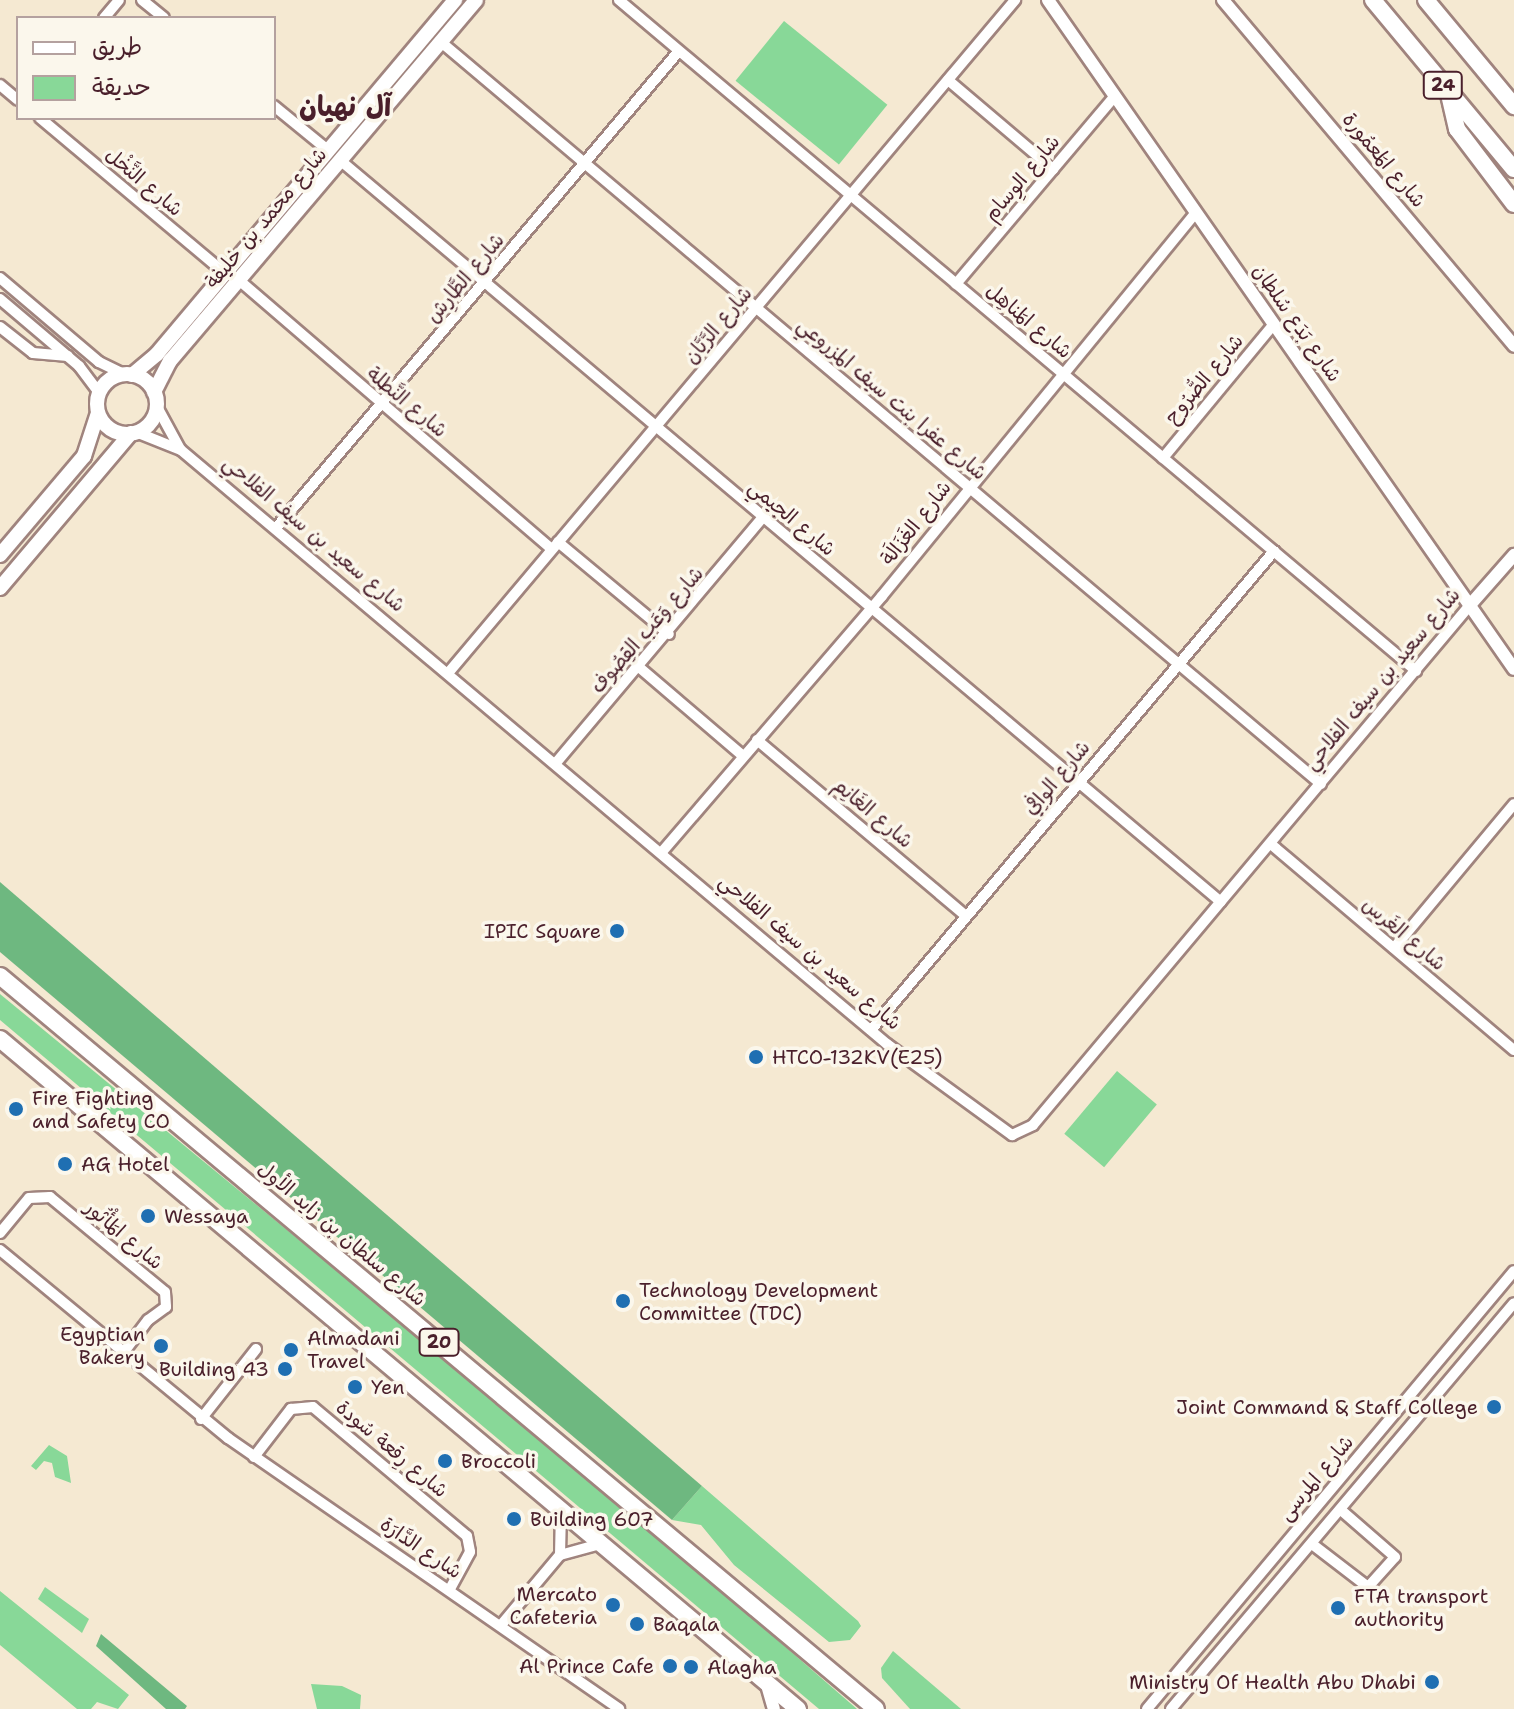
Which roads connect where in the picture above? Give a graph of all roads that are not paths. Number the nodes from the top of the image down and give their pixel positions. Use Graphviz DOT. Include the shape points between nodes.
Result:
graph roads {
  1 [pos="119,0"];
  2 [pos="142,0"];
  3 [pos="455,0"];
  4 [pos="476,0"];
  5 [pos="619,0"];
  6 [pos="1015,0"];
  7 [pos="1048,0"];
  8 [pos="1223,0"];
  9 [pos="1373,0"];
  10 [pos="1426,0"];
  11 [pos="106,16"];
  12 [pos="162,16"];
  13 [pos="441,42"];
  14 [pos="679,51"];
  15 [pos="948,80"];
  16 [pos="0,85"];
  17 [pos="1448,90"];
  18 [pos="1115,96"];
  19 [pos="16,98"];
  20 [pos="1514,106"];
  21 [pos="276,108"];
  22 [pos="42,120"];
  23 [pos="329,151"];
  24 [pos="341,161"];
  25 [pos="584,164"];
  26 [pos="1053,169"];
  27 [pos="1514,169"];
  28 [pos="851,195"];
  29 [pos="1514,204"];
  30 [pos="1196,213"];
  31 [pos="226,274"];
  32 [pos="0,278"];
  33 [pos="240,281"];
  34 [pos="485,282"];
  35 [pos="956,284"];
  36 [pos="0,299"];
  37 [pos="756,308"];
  38 [pos="1274,324"];
  39 [pos="0,327"];
  40 [pos="1514,346"];
  41 [pos="68,356"];
  42 [pos="1063,373"];
  43 [pos="128,374"];
  44 [pos="99,393"];
  45 [pos="155,399"];
  46 [pos="382,405"];
  47 [pos="98,413"];
  48 [pos="656,426"];
  49 [pos="134,432"];
  50 [pos="181,450"];
  51 [pos="1163,458"];
  52 [pos="967,486"];
  53 [pos="763,517"];
  54 [pos="276,528"];
  55 [pos="555,545"];
  56 [pos="1274,551"];
  57 [pos="0,555"];
  58 [pos="1514,555"];
  59 [pos="0,588"];
  60 [pos="1470,605"];
  61 [pos="871,608"];
  62 [pos="669,634"];
  63 [pos="1179,664"];
  64 [pos="640,668"];
  65 [pos="1514,669"];
  66 [pos="1416,671"];
  67 [pos="449,672"];
  68 [pos="757,740"];
  69 [pos="743,756"];
  70 [pos="555,764"];
  71 [pos="1077,782"];
  72 [pos="1321,784"];
  73 [pos="1514,804"];
  74 [pos="1272,845"];
  75 [pos="661,853"];
  76 [pos="1221,902"];
  77 [pos="965,915"];
  78 [pos="1394,948"];
  79 [pos="0,976"];
  80 [pos="871,1030"];
  81 [pos="1,1040"];
  82 [pos="1514,1050"];
  83 [pos="0,1233"];
  84 [pos="0,1250"];
  85 [pos="1514,1271"];
  86 [pos="1514,1303"];
  87 [pos="256,1349"];
  88 [pos="123,1353"];
  89 [pos="1443,1354"];
  90 [pos="1426,1408"];
  91 [pos="201,1419"];
  92 [pos="254,1457"];
  93 [pos="1341,1510"];
  94 [pos="561,1512"];
  95 [pos="602,1544"];
  96 [pos="1312,1544"];
  97 [pos="560,1555"];
  98 [pos="1249,1587"];
  99 [pos="450,1589"];
  100 [pos="1263,1601"];
  101 [pos="502,1624"];
  102 [pos="1209,1634"];
  103 [pos="1223,1646"];
  104 [pos="766,1682"];
  105 [pos="619,1709"];
  106 [pos="774,1709"];
  107 [pos="798,1709"];
  108 [pos="876,1709"];
  109 [pos="1147,1709"];
  110 [pos="1171,1709"];
  1 -- 11 [label="street"];
  2 -- 12 [label="street"];
  3 -- 23 [label="main road, شارع محمد بن خليفة"];
  4 -- 13 [label="main road, شارع محمد بن خليفة"];
  5 -- 14 [label="street, شارع المَناهِل"];
  6 -- 15 [label="street, شارع الرَّيَّان"];
  7 -- 18 [label="street, شارع بَدَع سُلطان"];
  8 -- 40 [label="street, شارع المَعمُورة"];
  9 -- 17 [label="main road, 24"];
  10 -- 20 [label="main road, 24"];
  13 -- 24 [label="main road, شارع محمد بن خليفة"];
  13 -- 25 [label="street, شارع عفرا بنت سيف المزروعي"];
  14 -- 25 [label="street, شارع الطَّارِش"];
  14 -- 28 [label="street, شارع المَناهِل"];
  15 -- 26 [label="street"];
  15 -- 28 [label="street, شارع الرَّيَّان"];
  16 -- 19 [label="street"];
  17 -- 27 [label="main road, 24"];
  17 -- 29 [label="main road" via="1457,129"];
  18 -- 26 [label="street, شارع الوِسام"];
  18 -- 30 [label="street, شارع بَدَع سُلطان"];
  21 -- 23 [label="street"];
  22 -- 31 [label="street, شارع النَّخْل"];
  23 -- 31 [label="main road, شارع محمد بن خليفة"];
  24 -- 33 [label="main road, شارع محمد بن خليفة"];
  24 -- 34 [label="street, شارع الجيمي"];
  25 -- 34 [label="street, شارع الطَّارِش"];
  25 -- 37 [label="street, شارع عفرا بنت سيف المزروعي"];
  26 -- 35 [label="street, شارع الوِسام"];
  28 -- 35 [label="street, شارع المَناهِل"];
  28 -- 37 [label="street, شارع الرَّيَّان"];
  30 -- 38 [label="street, شارع بَدَع سُلطان"];
  30 -- 42 [label="street, شارع الغَزَالَة"];
  31 -- 43 [label="main road, شارع محمد بن خليفة" via="157,354"];
  32 -- 43 [label="street" via="99,362"];
  33 -- 45 [label="main road, شارع محمد بن خليفة" via="168,363"];
  33 -- 46 [label="street, شارع النَّطلة"];
  34 -- 46 [label="street, شارع الطَّارِش"];
  34 -- 48 [label="street, شارع الجيمي"];
  35 -- 42 [label="street, شارع المَناهِل"];
  36 -- 41 [label="street"];
  37 -- 48 [label="street, شارع الرَّيَّان"];
  37 -- 52 [label="street, شارع عفرا بنت سيف المزروعي"];
  38 -- 51 [label="street, شارع الصُّرُوح"];
  38 -- 60 [label="street, شارع بَدَع سُلطان"];
  39 -- 41 [label="street" via="33,353"];
  41 -- 44 [label="street"];
  42 -- 51 [label="street, شارع المَناهِل"];
  42 -- 52 [label="street, شارع الغَزَالَة"];
  43 -- 44 [label="main road" via="113,377"];
  43 -- 45 [label="main road"];
  44 -- 47 [label="main road"];
  45 -- 49 [label="main road" via="150,422"];
  45 -- 50 [label="street, شارع سعيد بن سيف الفلاحي"];
  46 -- 54 [label="street, شارع الطَّارِش"];
  46 -- 55 [label="street, شارع النَّطلة"];
  47 -- 49 [label="main road" via="115,431"];
  47 -- 57 [label="main road" via="84,456"];
  48 -- 53 [label="street, شارع الجيمي"];
  48 -- 55 [label="street, شارع الرَّيَّان"];
  49 -- 50 [label="street, شارع سعيد بن سيف الفلاحي"];
  49 -- 59 [label="main road"];
  50 -- 54 [label="street, شارع سعيد بن سيف الفلاحي"];
  51 -- 56 [label="street, شارع المَناهِل"];
  52 -- 61 [label="street, شارع الغَزَالَة"];
  52 -- 63 [label="street, شارع عفرا بنت سيف المزروعي"];
  53 -- 61 [label="street, شارع الجيمي"];
  53 -- 62 [label="street, شارع وَعَب القِصُوف"];
  54 -- 67 [label="street, شارع سعيد بن سيف الفلاحي"];
  55 -- 62 [label="street, شارع النَّطلة"];
  55 -- 67 [label="street, شارع الرَّيَّان"];
  56 -- 63 [label="street, شارع الوافِي"];
  56 -- 66 [label="street, شارع المَناهِل"];
  58 -- 60 [label="street, شارع سعيد بن سيف الفلاحي"];
  60 -- 65 [label="street, شارع بَدَع سُلطان"];
  60 -- 66 [label="street, شارع سعيد بن سيف الفلاحي"];
  61 -- 68 [label="street, شارع الغَزَالَة"];
  61 -- 71 [label="street, شارع الجيمي"];
  62 -- 64 [label="street, شارع وَعَب القِصُوف"];
  63 -- 71 [label="street, شارع الوافِي"];
  63 -- 72 [label="street, شارع عفرا بنت سيف المزروعي"];
  64 -- 69 [label="street"];
  64 -- 70 [label="street, شارع وَعَب القِصُوف"];
  66 -- 72 [label="street, شارع سعيد بن سيف الفلاحي"];
  67 -- 70 [label="street, شارع سعيد بن سيف الفلاحي"];
  68 -- 69 [label="street, شارع الغَزَالَة"];
  68 -- 77 [label="street, شارع الغَانِم"];
  69 -- 75 [label="street, شارع الغَزَالَة"];
  70 -- 75 [label="street, شارع سعيد بن سيف الفلاحي"];
  71 -- 76 [label="street, شارع الجيمي"];
  71 -- 77 [label="street, شارع الوافِي"];
  72 -- 74 [label="street, شارع سعيد بن سيف الفلاحي"];
  73 -- 78 [label="street"];
  74 -- 76 [label="street, شارع سعيد بن سيف الفلاحي"];
  74 -- 78 [label="street, شارع الغَرس"];
  75 -- 80 [label="street, شارع سعيد بن سيف الفلاحي"];
  76 -- 80 [label="street, شارع سعيد بن سيف الفلاحي" via="1030,1129 1019,1135 1000,1129"];
  77 -- 80 [label="street, شارع الوافِي"];
  78 -- 82 [label="street, شارع الغَرس"];
  79 -- 108 [label="main road, شارع سلطان بن زايد الأول / 20"];
  81 -- 94 [label="main road, 20"];
  83 -- 88 [label="street, شارع المَأْثُور" via="29,1198 50,1197 165,1292 166,1307 148,1320"];
  84 -- 88 [label="street, شارع الدَّارَة"];
  85 -- 89 [label="street, شارع المرسى"];
  86 -- 90 [label="street, شارع المرسى"];
  87 -- 91 [label="street"];
  88 -- 91 [label="street, شارع الدَّارَة"];
  89 -- 90 [label="street" via="1454,1365 1427,1399"];
  89 -- 98 [label="street, شارع المرسى"];
  90 -- 93 [label="street, شارع المرسى"];
  91 -- 92 [label="street, شارع الدَّارَة"];
  92 -- 99 [label="street, شارع الدَّارَة"];
  92 -- 99 [label="street, شارع رِقعة سُودة" via="291,1409 313,1407 467,1536 470,1552"];
  93 -- 96 [label="street, شارع المرسى"];
  93 -- 96 [label="street" via="1395,1557 1368,1587"];
  94 -- 95 [label="main road, 20"];
  94 -- 97 [label="street"];
  95 -- 97 [label="street"];
  95 -- 104 [label="main road, 20"];
  96 -- 100 [label="street, شارع المرسى"];
  97 -- 101 [label="street"];
  98 -- 100 [label="street"];
  98 -- 102 [label="street, شارع المرسى"];
  99 -- 101 [label="street, شارع الدَّارَة"];
  100 -- 103 [label="street, شارع المرسى"];
  101 -- 105 [label="street, شارع الدَّارَة"];
  102 -- 103 [label="street"];
  102 -- 109 [label="street, شارع المرسى"];
  103 -- 110 [label="street, شارع المرسى"];
  104 -- 106 [label="street"];
  104 -- 107 [label="main road, 20"];
}
